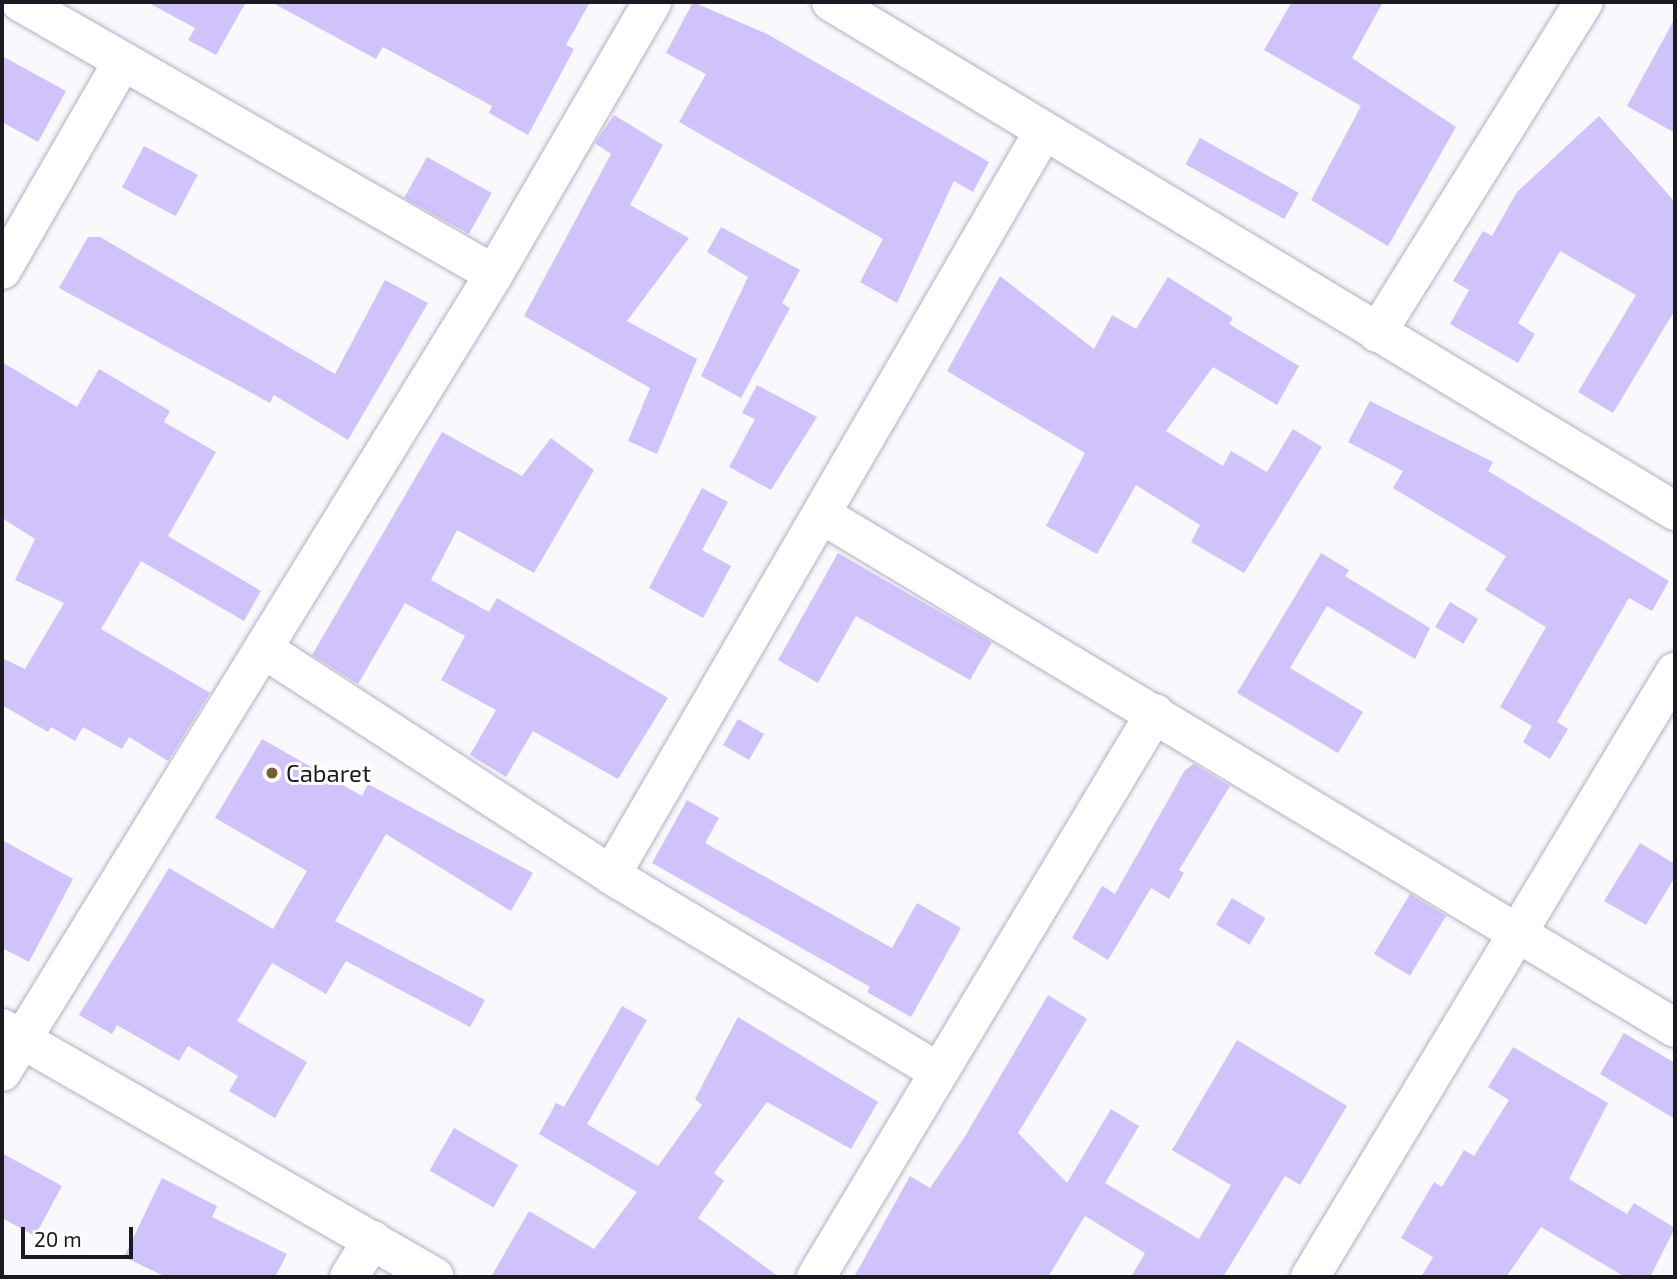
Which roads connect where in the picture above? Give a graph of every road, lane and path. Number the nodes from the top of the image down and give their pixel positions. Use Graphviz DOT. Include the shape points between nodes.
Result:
graph roads {
  1 [pos="20,2"];
  2 [pos="652,2"];
  3 [pos="831,2"];
  4 [pos="1584,2"];
  5 [pos="121,64"];
  6 [pos="1042,134"];
  7 [pos="2,270"];
  8 [pos="495,274"];
  9 [pos="1377,333"];
  10 [pos="1675,511"];
  11 [pos="824,516"];
  12 [pos="265,650"];
  13 [pos="1675,672"];
  14 [pos="1155,713"];
  15 [pos="611,875"];
  16 [pos="1516,936"];
  17 [pos="1675,1028"];
  18 [pos="11,1034"];
  19 [pos="936,1069"];
  20 [pos="2,1072"];
  21 [pos="372,1240"];
  22 [pos="349,1277"];
  23 [pos="435,1277"];
  24 [pos="816,1277"];
  25 [pos="1310,1277"];
  1 -- 5 [label="street"];
  2 -- 8 [label="street"];
  3 -- 6 [label="street"];
  4 -- 9 [label="street"];
  5 -- 7 [label="street"];
  5 -- 8 [label="street"];
  6 -- 9 [label="street"];
  6 -- 11 [label="street"];
  8 -- 12 [label="street"];
  9 -- 10 [label="street"];
  11 -- 14 [label="street"];
  11 -- 15 [label="street"];
  12 -- 15 [label="street"];
  12 -- 18 [label="street"];
  13 -- 16 [label="street"];
  14 -- 16 [label="street"];
  14 -- 19 [label="street"];
  15 -- 19 [label="street"];
  16 -- 17 [label="street"];
  16 -- 25 [label="street"];
  18 -- 20 [label="street"];
  18 -- 21 [label="street"];
  19 -- 24 [label="street"];
  21 -- 22 [label="street"];
  21 -- 23 [label="street"];
}
